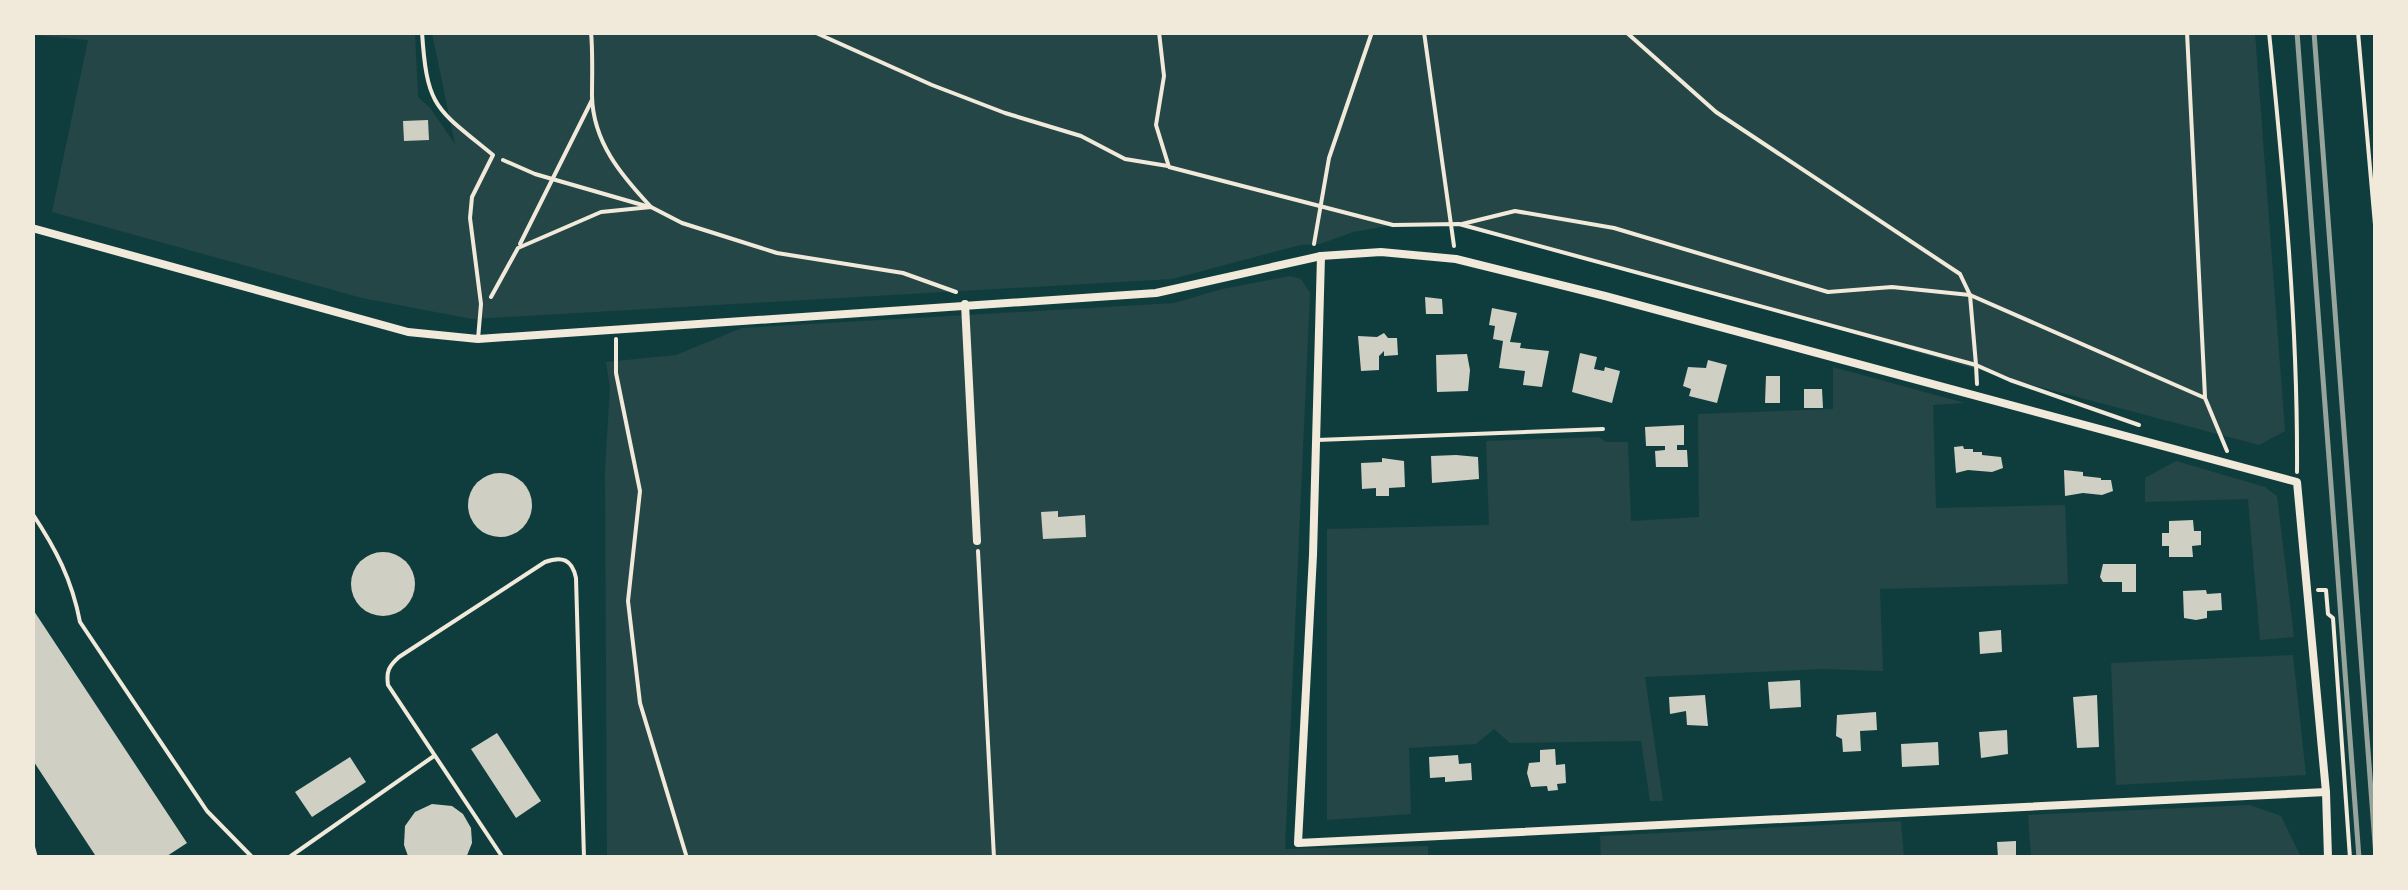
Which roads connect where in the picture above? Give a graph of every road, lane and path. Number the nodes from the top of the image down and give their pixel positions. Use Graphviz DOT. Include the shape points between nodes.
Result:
graph roads {
  1 [pos="422,32"];
  2 [pos="591,32"];
  3 [pos="814,32"];
  4 [pos="1159,32"];
  5 [pos="1372,32"];
  6 [pos="1424,32"];
  7 [pos="1626,32"];
  8 [pos="2187,32"];
  9 [pos="2269,32"];
  10 [pos="2358,32"];
  11 [pos="592,98"];
  12 [pos="493,155"];
  13 [pos="1169,166"];
  14 [pos="551,178"];
  15 [pos="1320,206"];
  16 [pos="651,207"];
  17 [pos="1451,224"];
  18 [pos="1460,224"];
  19 [pos="32,228"];
  20 [pos="2376,236"];
  21 [pos="518,248"];
  22 [pos="1316,258"];
  23 [pos="1456,259"];
  24 [pos="956,293"];
  25 [pos="1970,295"];
  26 [pos="965,304"];
  27 [pos="480,319"];
  28 [pos="616,329"];
  29 [pos="478,339"];
  30 [pos="1976,364"];
  31 [pos="2205,398"];
  32 [pos="1603,429"];
  33 [pos="2154,430"];
  34 [pos="1317,440"];
  35 [pos="2232,465"];
  36 [pos="2297,482"];
  37 [pos="32,513"];
  38 [pos="977,541"];
  39 [pos="2308,591"];
  40 [pos="434,756"];
  41 [pos="2326,792"];
  42 [pos="32,843"];
  43 [pos="36,858"];
  44 [pos="253,858"];
  45 [pos="288,858"];
  46 [pos="502,858"];
  47 [pos="584,858"];
  48 [pos="688,858"];
  49 [pos="994,858"];
  50 [pos="2328,858"];
  51 [pos="2350,858"];
  1 -- 12 [label="lane" via="430,94"];
  2 -- 11 [label="path"];
  3 -- 13 [label="path" via="987,106 1082,136 1125,159"];
  4 -- 13 [label="path" via="1164,76 1156,125"];
  5 -- 15 [label="path" via="1328,158"];
  6 -- 17 [label="path"];
  7 -- 25 [label="path" via="1716,112 1960,274"];
  8 -- 31 [label="path"];
  9 -- 36 [label="path" via="2288,230"];
  10 -- 20 [label="path"];
  11 -- 14 [label="path"];
  11 -- 16 [label="path" via="606,150"];
  12 -- 14 [label="path"];
  12 -- 27 [label="lane" via="472,197 470,218"];
  13 -- 15 [label="path"];
  14 -- 16 [label="path"];
  14 -- 21 [label="path"];
  15 -- 17 [label="path" via="1392,225"];
  15 -- 22 [label="path"];
  16 -- 21 [label="path" via="601,212"];
  16 -- 24 [label="path" via="777,253 902,274"];
  17 -- 18 [label="path"];
  17 -- 23 [label="path"];
  18 -- 25 [label="path" via="1516,211 1614,228 1828,292 1892,287"];
  18 -- 30 [label="path"];
  19 -- 29 [label="street" via="382,326"];
  21 -- 27 [label="path"];
  22 -- 23 [label="street" via="1380,252"];
  22 -- 26 [label="street" via="1156,293"];
  22 -- 34 [label="street"];
  23 -- 35 [label="street"];
  25 -- 30 [label="path"];
  25 -- 31 [label="path"];
  26 -- 28 [label="street"];
  26 -- 38 [label="street"];
  27 -- 29 [label="lane"];
  28 -- 29 [label="street"];
  28 -- 48 [label="path" via="616,372 640,490 628,601 640,703"];
  30 -- 33 [label="path"];
  31 -- 35 [label="path"];
  32 -- 34 [label="lane"];
  34 -- 41 [label="street" via="1298,843"];
  35 -- 36 [label="street"];
  36 -- 39 [label="street"];
  37 -- 44 [label="lane" via="62,559 80,622 207,811"];
  38 -- 49 [label="path"];
  39 -- 41 [label="street"];
  39 -- 51 [label="path" via="2326,590 2332,618"];
  40 -- 45 [label="lane"];
  40 -- 46 [label="lane"];
  40 -- 47 [label="lane" via="388,685 390,665 545,562 568,560 576,578"];
  41 -- 50 [label="street"];
  42 -- 43 [label="lane"];
}
